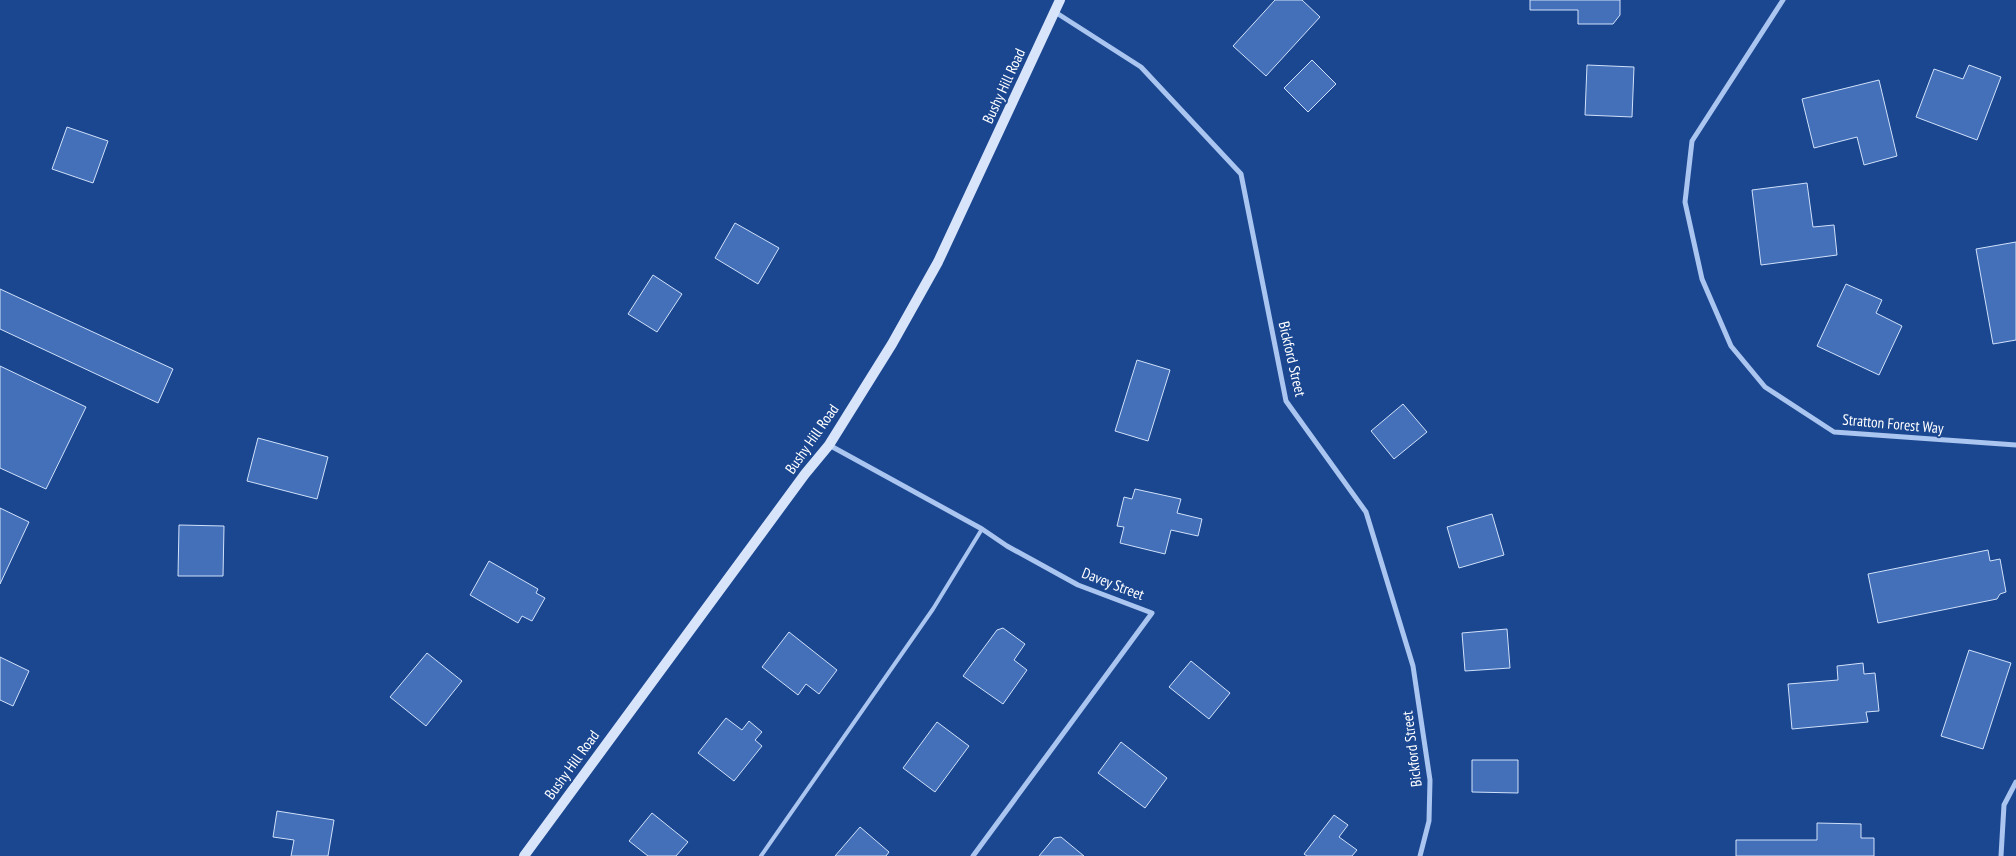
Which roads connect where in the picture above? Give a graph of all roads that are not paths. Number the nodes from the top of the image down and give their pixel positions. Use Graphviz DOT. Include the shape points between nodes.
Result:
graph roads {
  1 [pos="1060,0"];
  2 [pos="1783,0"];
  3 [pos="1055,12"];
  4 [pos="829,445"];
  5 [pos="2016,445"];
  6 [pos="982,529"];
  7 [pos="2016,782"];
  8 [pos="524,856"];
  9 [pos="761,856"];
  10 [pos="973,856"];
  11 [pos="1420,856"];
  12 [pos="2001,856"];
  1 -- 3 [label="main road, Bushy Hill Road"];
  2 -- 5 [label="street, Stratton Forest Way" via="1692,141 1685,202 1702,279 1731,346 1765,387 1834,432"];
  3 -- 4 [label="main road, Bushy Hill Road" via="938,262"];
  3 -- 11 [label="street, Bickford Street" via="1141,67 1241,174 1286,401 1366,512 1413,666 1430,780 1430,821"];
  4 -- 6 [label="street, Davey Street"];
  4 -- 8 [label="main road, Bushy Hill Road"];
  6 -- 9 [label="lane" via="933,608"];
  6 -- 10 [label="street, Davey Street" via="1078,585 1152,613"];
  7 -- 12 [label="street" via="2004,805"];
}
